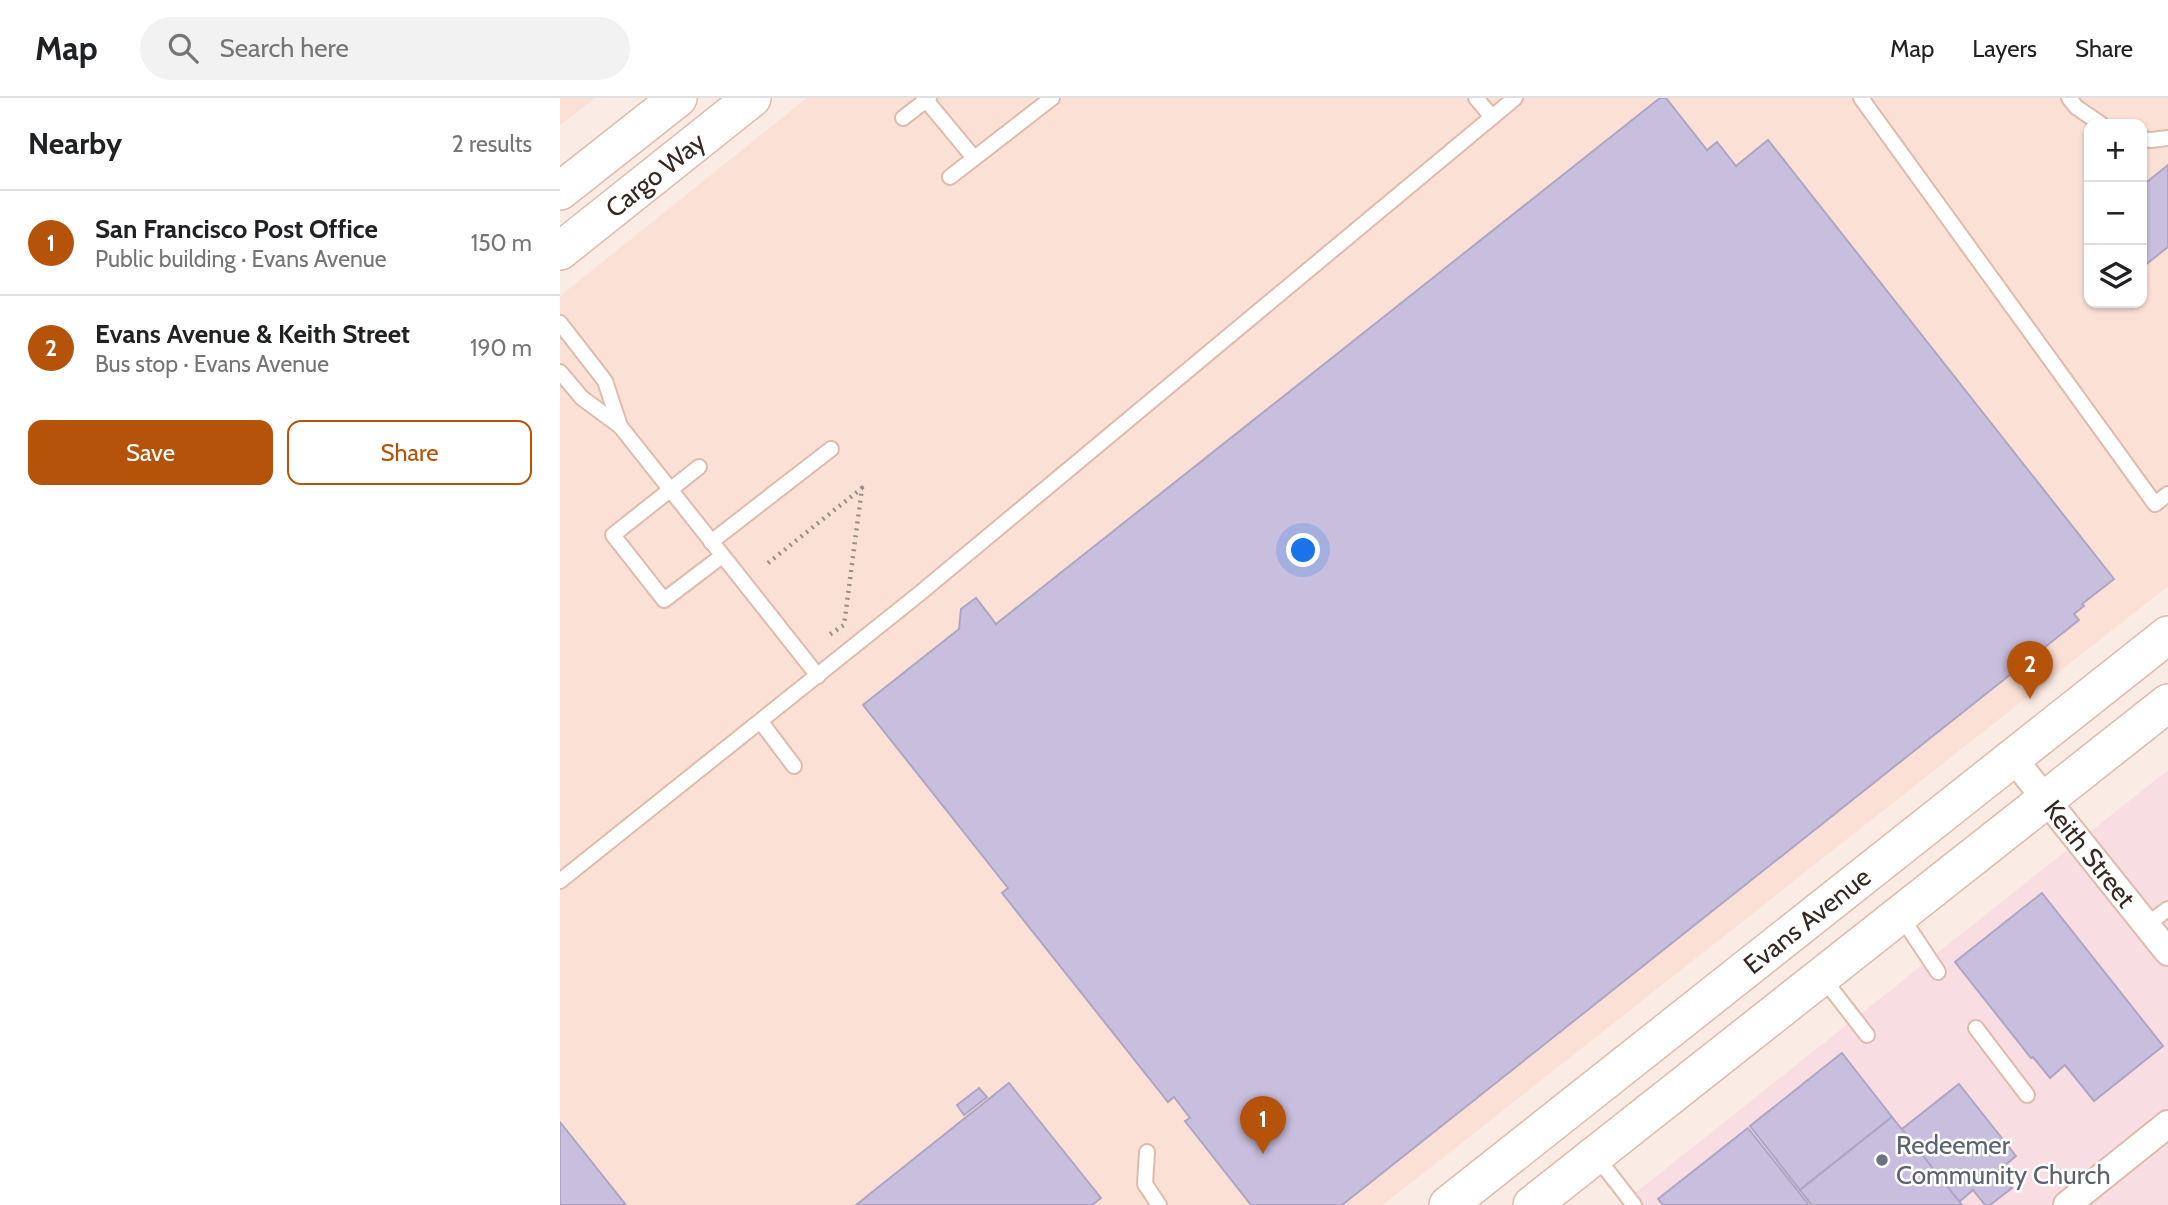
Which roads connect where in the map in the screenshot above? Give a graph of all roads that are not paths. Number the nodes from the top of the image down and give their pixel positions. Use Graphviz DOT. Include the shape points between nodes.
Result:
graph roads {
  1 [pos="678,98"];
  2 [pos="752,98"];
  3 [pos="1052,98"];
  4 [pos="1476,98"];
  5 [pos="1515,98"];
  6 [pos="1861,98"];
  7 [pos="2069,98"];
  8 [pos="927,99"];
  9 [pos="1492,117"];
  10 [pos="903,118"];
  11 [pos="2094,119"];
  12 [pos="2168,138"];
  13 [pos="2147,140"];
  14 [pos="974,158"];
  15 [pos="950,177"];
  16 [pos="560,191"];
  17 [pos="560,251"];
  18 [pos="560,323"];
  19 [pos="560,372"];
  20 [pos="620,426"];
  21 [pos="831,449"];
  22 [pos="699,467"];
  23 [pos="670,490"];
  24 [pos="2168,494"];
  25 [pos="711,542"];
  26 [pos="722,556"];
  27 [pos="2168,635"];
  28 [pos="817,676"];
  29 [pos="2168,703"];
  30 [pos="761,722"];
  31 [pos="2012,757"];
  32 [pos="794,765"];
  33 [pos="2045,798"];
  34 [pos="560,881"];
  35 [pos="2168,909"];
  36 [pos="1899,914"];
  37 [pos="2147,925"];
  38 [pos="2168,952"];
  39 [pos="1938,972"];
  40 [pos="1821,976"];
  41 [pos="1976,1028"];
  42 [pos="1867,1035"];
  43 [pos="2027,1095"];
  44 [pos="2168,1124"];
  45 [pos="1147,1152"];
  46 [pos="1595,1155"];
  47 [pos="1157,1204"];
  48 [pos="1448,1205"];
  49 [pos="1532,1205"];
  50 [pos="1634,1205"];
  51 [pos="2067,1205"];
  1 -- 16 [label="main road, Cargo Way"];
  2 -- 17 [label="main road, Cargo Way"];
  3 -- 14 [label="lane"];
  4 -- 9 [label="lane"];
  5 -- 9 [label="lane"];
  6 -- 24 [label="lane" via="2154,504"];
  7 -- 11 [label="lane"];
  8 -- 10 [label="lane"];
  8 -- 14 [label="lane"];
  9 -- 28 [label="lane"];
  12 -- 13 [label="lane"];
  14 -- 15 [label="lane"];
  18 -- 20 [label="lane" via="605,381"];
  19 -- 20 [label="lane" via="582,398"];
  20 -- 23 [label="lane"];
  21 -- 25 [label="lane"];
  22 -- 23 [label="lane"];
  23 -- 25 [label="lane"];
  23 -- 26 [label="lane" via="613,535 664,600"];
  25 -- 26 [label="lane"];
  26 -- 28 [label="lane"];
  27 -- 31 [label="main road, Evans Avenue"];
  28 -- 30 [label="lane"];
  29 -- 33 [label="main road, Evans Avenue"];
  30 -- 32 [label="lane"];
  30 -- 34 [label="lane"];
  31 -- 33 [label="street, Keith Street"];
  31 -- 48 [label="main road, Evans Avenue"];
  33 -- 36 [label="main road, Evans Avenue"];
  33 -- 37 [label="street, Keith Street"];
  35 -- 37 [label="lane"];
  36 -- 39 [label="lane"];
  36 -- 40 [label="main road, Evans Avenue"];
  37 -- 38 [label="street, Keith Street"];
  40 -- 42 [label="lane"];
  40 -- 46 [label="main road, Evans Avenue"];
  41 -- 43 [label="lane"];
  44 -- 51 [label="street"];
  45 -- 47 [label="lane" via="1145,1184"];
  46 -- 49 [label="main road, Evans Avenue"];
  46 -- 50 [label="lane"];
}
